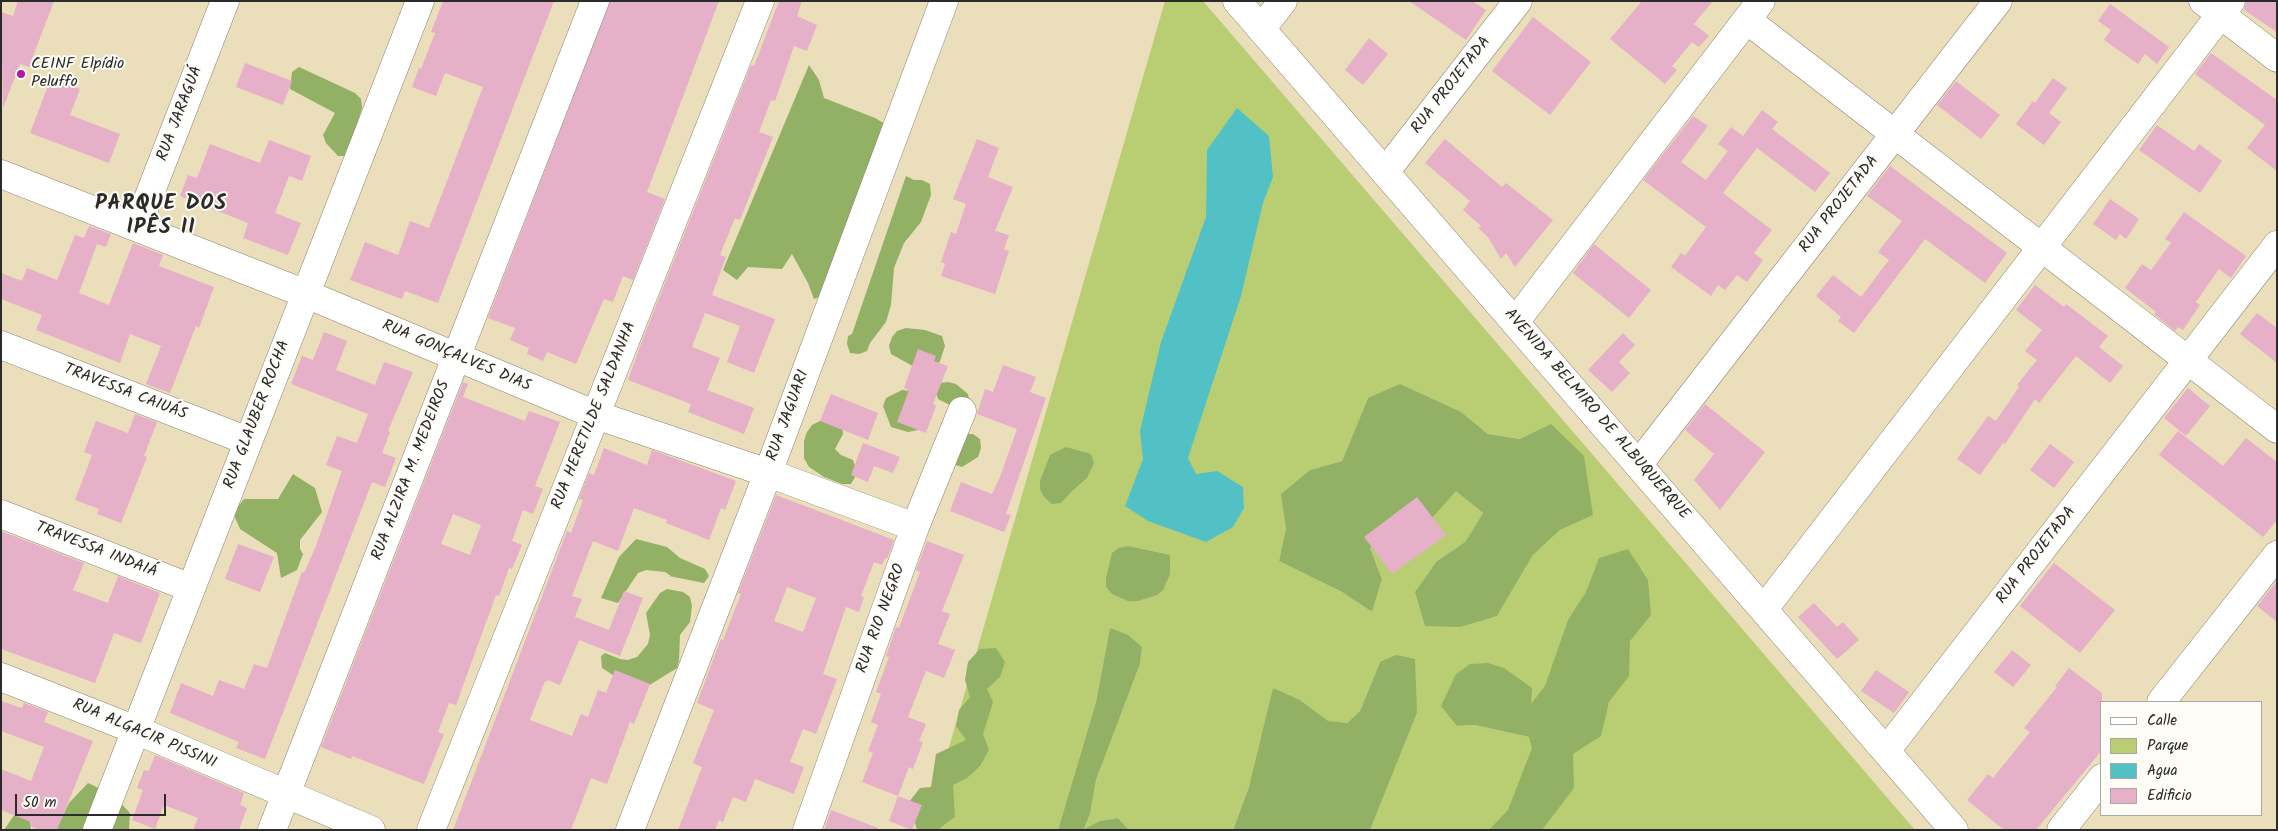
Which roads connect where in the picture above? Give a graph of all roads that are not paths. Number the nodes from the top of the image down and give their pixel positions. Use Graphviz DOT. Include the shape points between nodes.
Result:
graph roads {
  1 [pos="225,1"];
  2 [pos="420,1"];
  3 [pos="595,1"];
  4 [pos="760,1"];
  5 [pos="944,1"];
  6 [pos="1237,1"];
  7 [pos="1282,1"];
  8 [pos="1518,1"];
  9 [pos="1998,1"];
  10 [pos="2218,6"];
  11 [pos="1754,11"];
  12 [pos="1261,29"];
  13 [pos="2277,58"];
  14 [pos="1895,135"];
  15 [pos="1386,171"];
  16 [pos="1,174"];
  17 [pos="137,227"];
  18 [pos="2277,245"];
  19 [pos="2043,248"];
  20 [pos="306,294"];
  21 [pos="1515,322"];
  22 [pos="1,345"];
  23 [pos="456,358"];
  24 [pos="2187,360"];
  25 [pos="962,411"];
  26 [pos="596,415"];
  27 [pos="2277,428"];
  28 [pos="248,441"];
  29 [pos="1638,464"];
  30 [pos="768,473"];
  31 [pos="1,514"];
  32 [pos="915,527"];
  33 [pos="2277,555"];
  34 [pos="191,588"];
  35 [pos="1764,609"];
  36 [pos="1,677"];
  37 [pos="2162,701"];
  38 [pos="136,730"];
  39 [pos="1886,751"];
  40 [pos="2100,781"];
  41 [pos="286,795"];
  42 [pos="97,830"];
  43 [pos="272,830"];
  44 [pos="371,830"];
  45 [pos="431,830"];
  46 [pos="630,830"];
  47 [pos="806,830"];
  48 [pos="1954,830"];
  49 [pos="2061,830"];
  1 -- 17 [label="street, RUA JARAGUÁ"];
  2 -- 20 [label="street, RUA GLAUBER ROCHA"];
  3 -- 23 [label="street, RUA ALZIRA M. MEDEIROS"];
  4 -- 26 [label="street, RUA HERETILDE SALDANHA"];
  5 -- 30 [label="street, RUA JAGUARI"];
  6 -- 12 [label="street, AVENIDA BELMIRO DE ALBUQUERQUE"];
  7 -- 12 [label="street"];
  8 -- 15 [label="street, RUA PROJETADA"];
  9 -- 14 [label="street, RUA PROJETADA"];
  10 -- 13 [label="street"];
  10 -- 19 [label="street"];
  11 -- 14 [label="street"];
  11 -- 21 [label="street"];
  12 -- 15 [label="street, AVENIDA BELMIRO DE ALBUQUERQUE"];
  14 -- 19 [label="street"];
  14 -- 29 [label="street, RUA PROJETADA"];
  15 -- 21 [label="street, AVENIDA BELMIRO DE ALBUQUERQUE"];
  16 -- 17 [label="street, RUA GONÇALVES DIAS"];
  17 -- 20 [label="street, RUA GONÇALVES DIAS"];
  18 -- 24 [label="street, RUA PROJETADA"];
  19 -- 24 [label="street"];
  19 -- 35 [label="street"];
  20 -- 23 [label="street, RUA GONÇALVES DIAS"];
  20 -- 28 [label="street, RUA GLAUBER ROCHA"];
  21 -- 29 [label="street, AVENIDA BELMIRO DE ALBUQUERQUE"];
  22 -- 28 [label="street, TRAVESSA CAIUÁS"];
  23 -- 26 [label="street, RUA GONÇALVES DIAS"];
  23 -- 41 [label="street, RUA ALZIRA M. MEDEIROS"];
  24 -- 27 [label="street"];
  24 -- 39 [label="street, RUA PROJETADA"];
  25 -- 32 [label="street, RUA RIO NEGRO"];
  26 -- 30 [label="street, RUA GONÇALVES DIAS"];
  26 -- 45 [label="street, RUA HERETILDE SALDANHA"];
  28 -- 34 [label="street, RUA GLAUBER ROCHA"];
  29 -- 35 [label="street, AVENIDA BELMIRO DE ALBUQUERQUE"];
  30 -- 32 [label="street, RUA GONÇALVES DIAS"];
  30 -- 46 [label="street, RUA JAGUARI"];
  31 -- 34 [label="street, TRAVESSA INDAIÁ"];
  32 -- 47 [label="street, RUA RIO NEGRO"];
  33 -- 37 [label="street"];
  34 -- 38 [label="street, RUA GLAUBER ROCHA"];
  35 -- 39 [label="street, AVENIDA BELMIRO DE ALBUQUERQUE"];
  36 -- 38 [label="street, RUA ALGACIR PISSINI"];
  38 -- 41 [label="street, RUA ALGACIR PISSINI"];
  38 -- 42 [label="street, RUA GLAUBER ROCHA"];
  39 -- 48 [label="street, AVENIDA BELMIRO DE ALBUQUERQUE"];
  40 -- 49 [label="street"];
  41 -- 43 [label="street, RUA ALZIRA M. MEDEIROS"];
  41 -- 44 [label="street, RUA ALGACIR PISSINI"];
}
